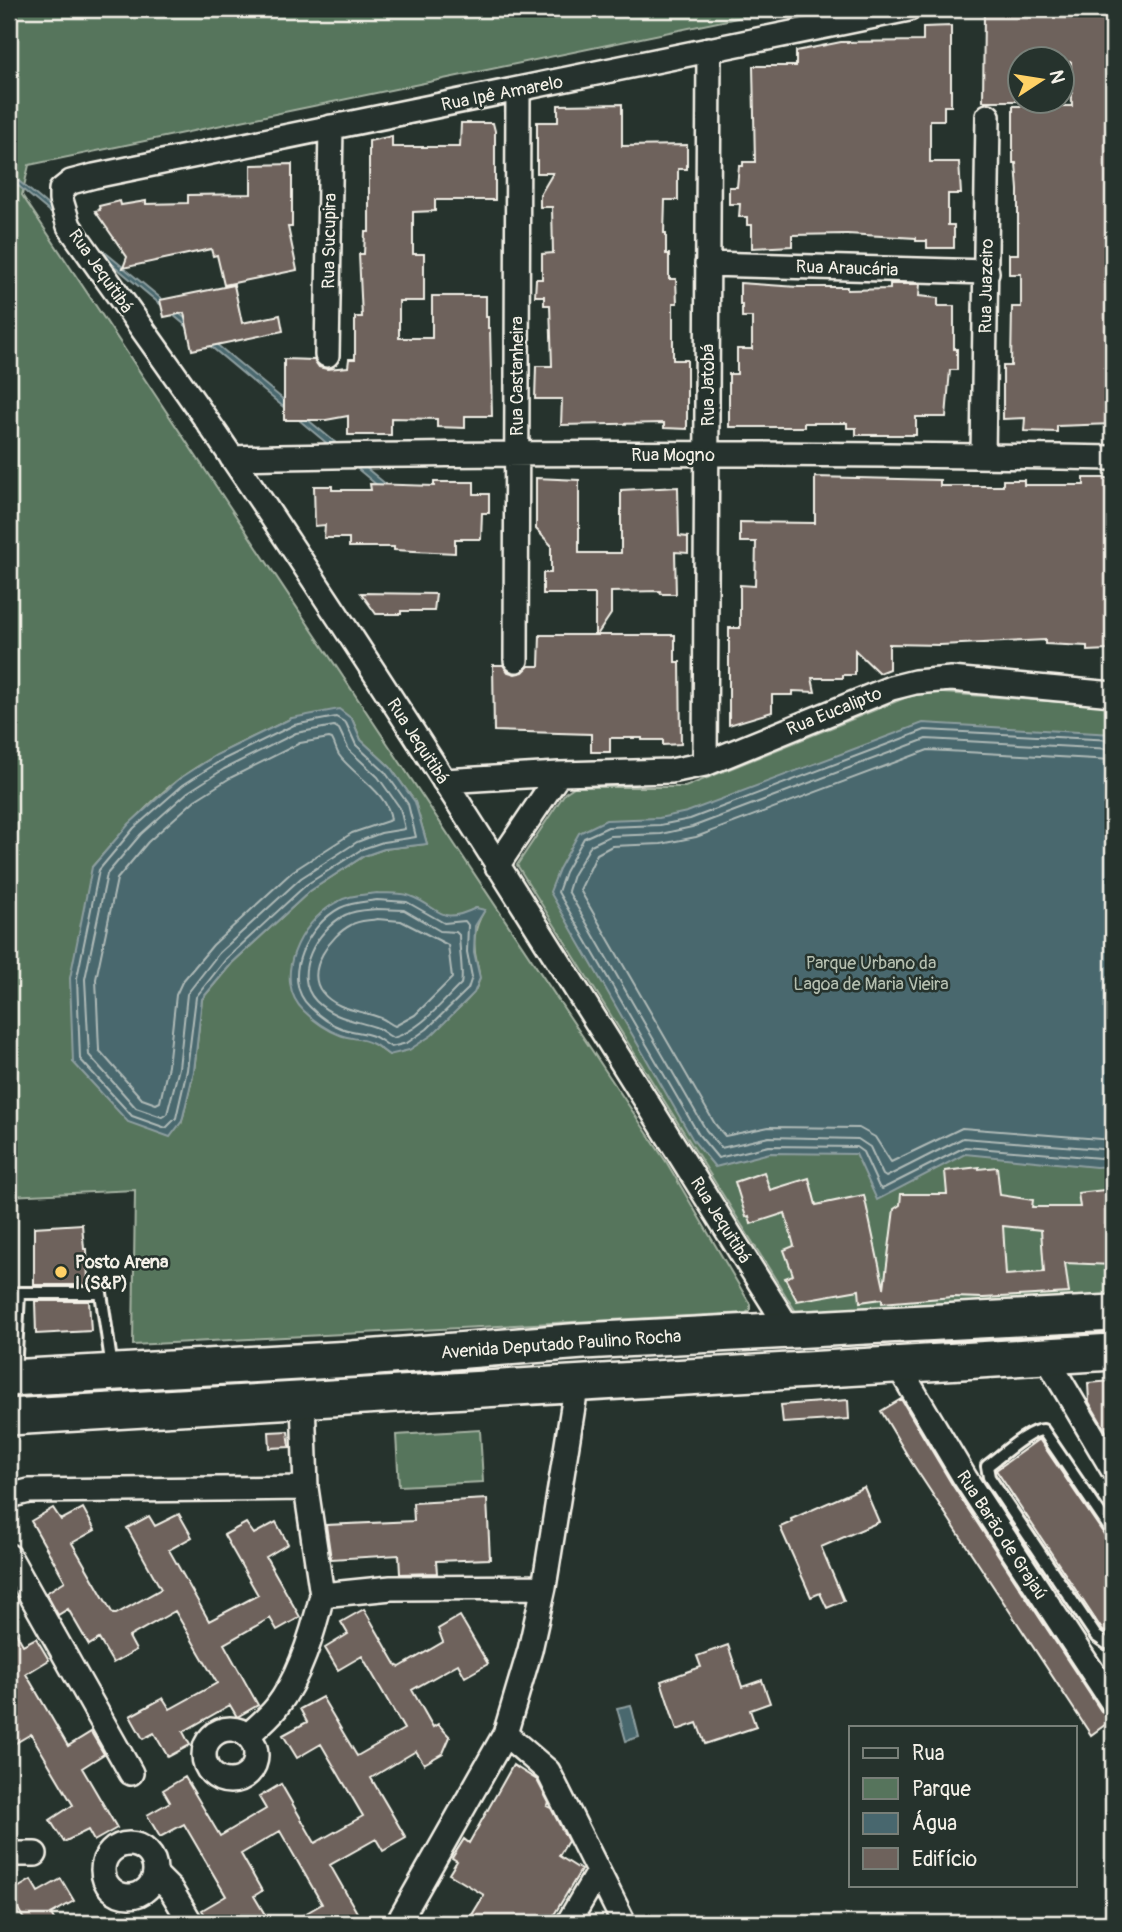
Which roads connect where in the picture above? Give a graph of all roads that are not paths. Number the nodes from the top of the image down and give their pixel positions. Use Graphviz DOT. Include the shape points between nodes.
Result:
graph roads {
  1 [pos="909,9"];
  2 [pos="709,49"];
  3 [pos="518,91"];
  4 [pos="988,116"];
  5 [pos="331,127"];
  6 [pos="94,176"];
  7 [pos="707,264"];
  8 [pos="987,272"];
  9 [pos="327,355"];
  10 [pos="708,455"];
  11 [pos="516,456"];
  12 [pos="983,456"];
  13 [pos="232,458"];
  14 [pos="1113,458"];
  15 [pos="516,660"];
  16 [pos="1113,694"];
  17 [pos="705,764"];
  18 [pos="559,774"];
  19 [pos="444,781"];
  20 [pos="497,866"];
  21 [pos="1113,1313"];
  22 [pos="789,1329"];
  23 [pos="583,1341"];
  24 [pos="1113,1352"];
  25 [pos="1045,1355"];
  26 [pos="897,1364"];
  27 [pos="112,1372"];
  28 [pos="12,1378"];
  29 [pos="577,1382"];
  30 [pos="303,1400"];
  31 [pos="9,1417"];
  32 [pos="1113,1470"];
  33 [pos="306,1488"];
  34 [pos="9,1496"];
  35 [pos="1113,1533"];
  36 [pos="9,1556"];
  37 [pos="544,1587"];
  38 [pos="322,1595"];
  39 [pos="1113,1643"];
  40 [pos="1113,1703"];
  41 [pos="505,1734"];
  42 [pos="248,1735"];
  43 [pos="131,1773"];
  44 [pos="9,1854"];
  45 [pos="35,1854"];
  46 [pos="598,1872"];
  47 [pos="155,1874"];
  48 [pos="191,1923"];
  49 [pos="398,1923"];
  50 [pos="568,1923"];
  51 [pos="624,1923"];
  1 -- 2 [label="street, Rua Ipê Amarelo"];
  2 -- 3 [label="street, Rua Ipê Amarelo"];
  2 -- 7 [label="street, Rua Jatobá"];
  3 -- 5 [label="street, Rua Ipê Amarelo"];
  3 -- 11 [label="street, Rua Castanheira"];
  4 -- 8 [label="street, Rua Juazeiro"];
  5 -- 6 [label="street, Rua Ipê Amarelo"];
  5 -- 9 [label="street, Rua Sucupira"];
  6 -- 13 [label="street, Rua Jequitibá" via="61,190 69,226"];
  7 -- 8 [label="street, Rua Araucária"];
  7 -- 10 [label="street, Rua Jatobá"];
  8 -- 12 [label="street, Rua Juazeiro"];
  10 -- 11 [label="street, Rua Mogno"];
  10 -- 12 [label="street, Rua Mogno"];
  10 -- 17 [label="street, Rua Jatobá"];
  11 -- 13 [label="street, Rua Mogno"];
  11 -- 15 [label="street, Rua Castanheira"];
  12 -- 14 [label="street, Rua Mogno"];
  13 -- 19 [label="street, Rua Jequitibá"];
  16 -- 17 [label="street, Rua Eucalipto" via="951,679 915,682"];
  17 -- 18 [label="street, Rua Eucalipto" via="671,771"];
  18 -- 19 [label="street, Rua Eucalipto"];
  18 -- 20 [label="street"];
  19 -- 20 [label="street, Rua Jequitibá"];
  20 -- 22 [label="street, Rua Jequitibá"];
  21 -- 22 [label="main road, Avenida Deputado Paulino Rocha"];
  22 -- 23 [label="main road, Avenida Deputado Paulino Rocha"];
  23 -- 27 [label="main road, Avenida Deputado Paulino Rocha"];
  23 -- 29 [label="main road"];
  24 -- 25 [label="main road"];
  25 -- 26 [label="main road"];
  25 -- 32 [label="street"];
  26 -- 29 [label="main road"];
  26 -- 40 [label="street, Rua Barão de Grajaú" via="965,1478"];
  27 -- 28 [label="main road, Avenida Deputado Paulino Rocha"];
  27 -- 28 [label="lane" via="100,1293 19,1293"];
  29 -- 30 [label="main road"];
  29 -- 37 [label="street"];
  30 -- 31 [label="main road"];
  30 -- 33 [label="street"];
  33 -- 34 [label="street" via="29,1491"];
  33 -- 38 [label="street"];
  35 -- 39 [label="lane" via="1043,1430 987,1465 989,1477 1096,1636"];
  36 -- 43 [label="street"];
  37 -- 38 [label="street" via="391,1588"];
  37 -- 41 [label="street"];
  38 -- 42 [label="street" via="296,1672 276,1708"];
  41 -- 46 [label="street" via="548,1771"];
  41 -- 49 [label="street"];
  44 -- 45 [label="street"];
  46 -- 50 [label="street"];
  46 -- 51 [label="street"];
  47 -- 48 [label="street"];
}
